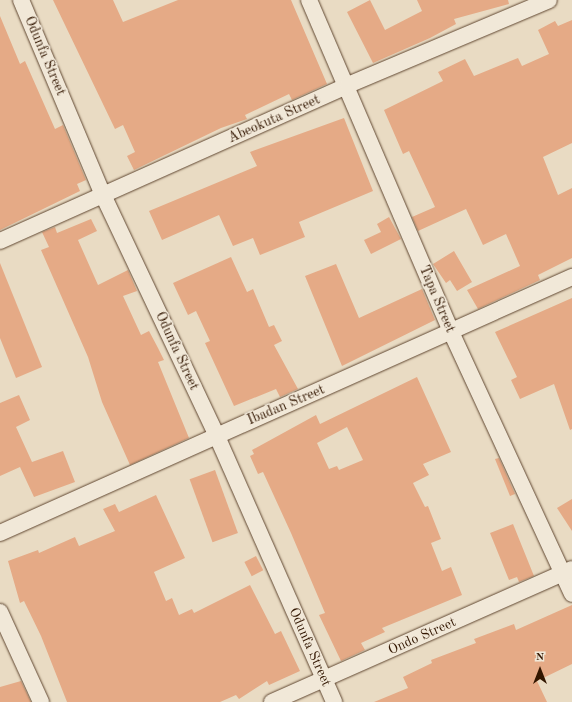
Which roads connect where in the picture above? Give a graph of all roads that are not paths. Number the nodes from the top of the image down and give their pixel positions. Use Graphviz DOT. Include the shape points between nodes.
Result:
graph roads {
  1 [pos="22,0"];
  2 [pos="309,0"];
  3 [pos="542,2"];
  4 [pos="348,85"];
  5 [pos="104,195"];
  6 [pos="0,241"];
  7 [pos="572,278"];
  8 [pos="452,334"];
  9 [pos="216,434"];
  10 [pos="0,533"];
  11 [pos="567,571"];
  12 [pos="572,594"];
  13 [pos="0,612"];
  14 [pos="324,679"];
  15 [pos="41,702"];
  16 [pos="272,702"];
  17 [pos="334,702"];
  1 -- 5 [label="street, Odunfa Street"];
  2 -- 4 [label="street, Tapa Street"];
  3 -- 4 [label="street, Abeokuta Street"];
  4 -- 5 [label="street, Abeokuta Street"];
  4 -- 8 [label="street, Tapa Street"];
  5 -- 6 [label="street, Abeokuta Street"];
  5 -- 9 [label="street, Odunfa Street"];
  7 -- 8 [label="street, Ibadan Street"];
  8 -- 9 [label="street, Ibadan Street"];
  8 -- 11 [label="street, Tapa Street"];
  9 -- 10 [label="street, Ibadan Street"];
  9 -- 14 [label="street, Odunfa Street"];
  11 -- 12 [label="street, Tapa Street"];
  11 -- 14 [label="street, Ondo Street"];
  13 -- 15 [label="street"];
  14 -- 16 [label="street, Ondo Street"];
  14 -- 17 [label="street, Odunfa Street"];
}
